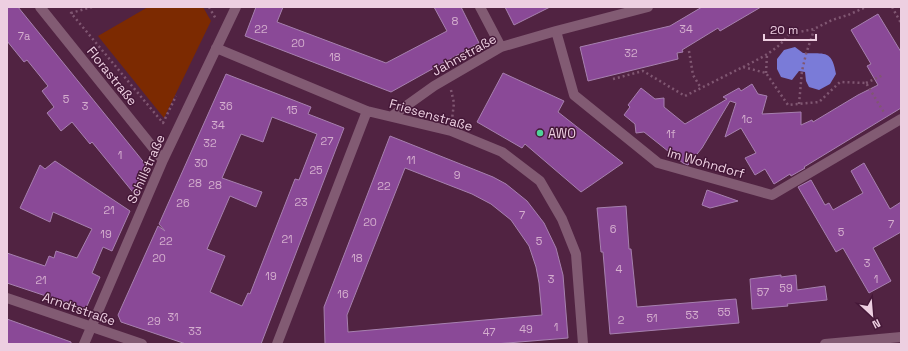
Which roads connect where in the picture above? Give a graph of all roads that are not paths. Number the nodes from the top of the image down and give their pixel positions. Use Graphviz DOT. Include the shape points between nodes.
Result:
graph roads {
  1 [pos="40,7"];
  2 [pos="236,7"];
  3 [pos="480,7"];
  4 [pos="648,7"];
  5 [pos="556,30"];
  6 [pos="216,48"];
  7 [pos="501,48"];
  8 [pos="367,111"];
  9 [pos="392,116"];
  10 [pos="901,119"];
  11 [pos="164,160"];
  12 [pos="7,298"];
  13 [pos="91,327"];
  14 [pos="901,338"];
  15 [pos="84,344"];
  16 [pos="142,344"];
  17 [pos="277,344"];
  18 [pos="583,344"];
  19 [pos="825,344"];
  1 -- 11 [label="street, Florastraße"];
  2 -- 6 [label="street, Schillstraße"];
  3 -- 7 [label="street"];
  4 -- 5 [label="street, Jahnstraße"];
  5 -- 7 [label="street, Jahnstraße"];
  5 -- 10 [label="street, Im Wohndorf" via="574,95 658,163 772,195"];
  6 -- 8 [label="street, Friesenstraße"];
  6 -- 11 [label="street, Schillstraße"];
  7 -- 9 [label="street, Jahnstraße" via="434,86"];
  8 -- 9 [label="street, Friesenstraße"];
  8 -- 17 [label="street"];
  9 -- 18 [label="street, Friesenstraße" via="451,131 502,152 540,181 562,219 576,254"];
  11 -- 13 [label="street, Schillstraße"];
  12 -- 13 [label="street, Arndtstraße"];
  13 -- 15 [label="street, Schillstraße"];
  13 -- 16 [label="street, Arndtstraße"];
  14 -- 19 [label="street"];
}
